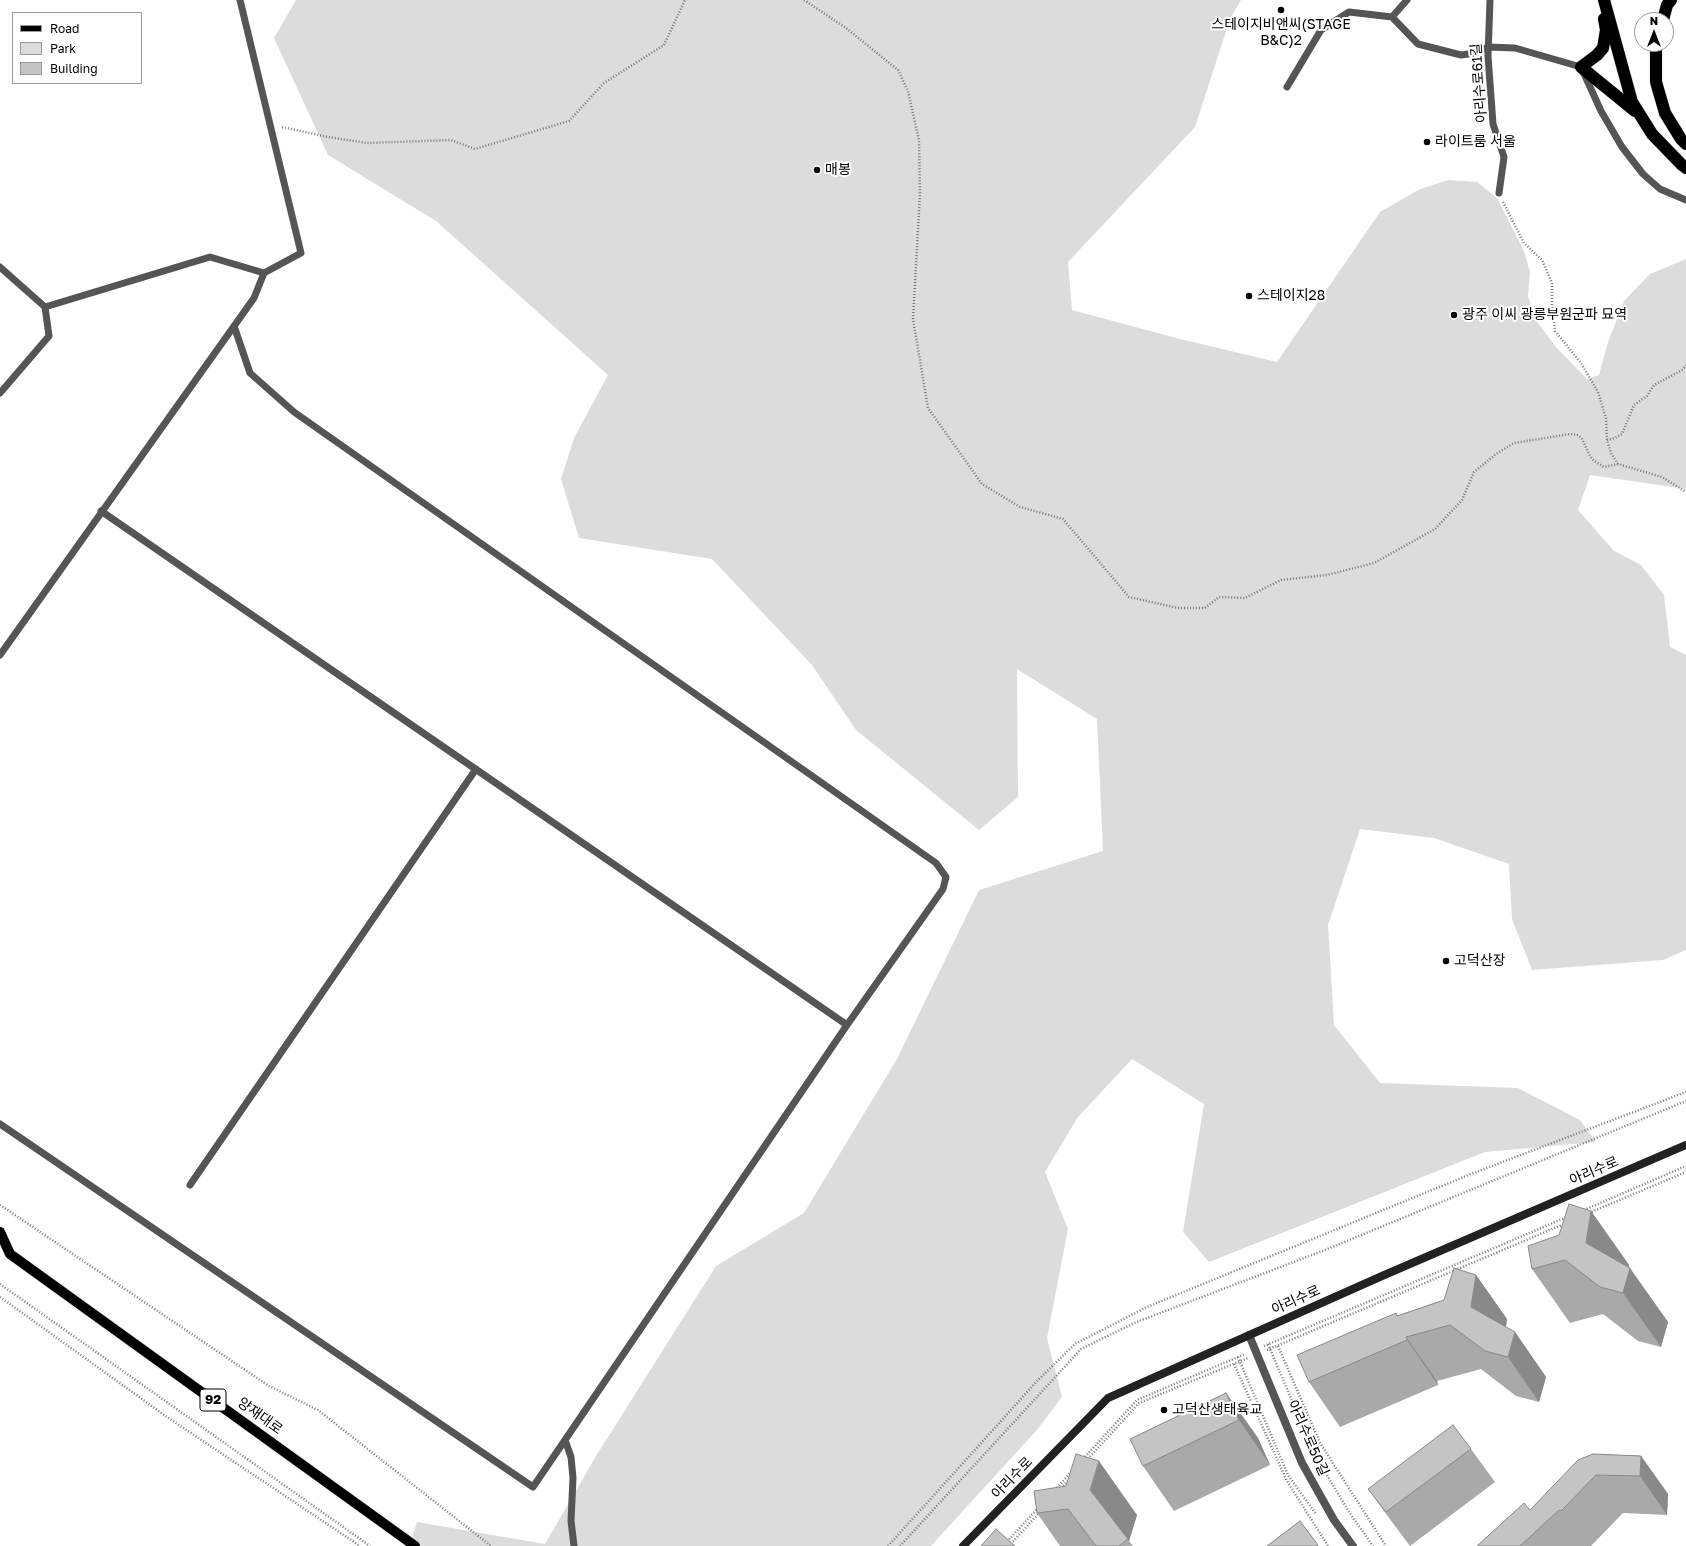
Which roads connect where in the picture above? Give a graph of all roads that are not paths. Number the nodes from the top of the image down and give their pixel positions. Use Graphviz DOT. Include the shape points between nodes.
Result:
graph roads {
  1 [pos="240,0"];
  2 [pos="1407,0"];
  3 [pos="1490,0"];
  4 [pos="1603,0"];
  5 [pos="1671,0"];
  6 [pos="1665,12"];
  7 [pos="1392,17"];
  8 [pos="1488,47"];
  9 [pos="1656,52"];
  10 [pos="1581,67"];
  11 [pos="1287,87"];
  12 [pos="1640,115"];
  13 [pos="1686,144"];
  14 [pos="1686,168"];
  15 [pos="1499,193"];
  16 [pos="1686,200"];
  17 [pos="0,267"];
  18 [pos="264,274"];
  19 [pos="45,307"];
  20 [pos="234,326"];
  21 [pos="0,393"];
  22 [pos="101,511"];
  23 [pos="0,655"];
  24 [pos="476,769"];
  25 [pos="847,1025"];
  26 [pos="0,1124"];
  27 [pos="1686,1145"];
  28 [pos="190,1185"];
  29 [pos="0,1232"];
  30 [pos="5,1253"];
  31 [pos="1249,1335"];
  32 [pos="565,1440"];
  33 [pos="415,1546"];
  34 [pos="574,1546"];
  35 [pos="963,1546"];
  36 [pos="1354,1546"];
  1 -- 18 [label="lane" via="301,253"];
  2 -- 7 [label="lane"];
  3 -- 8 [label="lane, 아리수로61길"];
  4 -- 10 [label="highway" via="1606,30 1602,48"];
  4 -- 12 [label="highway" via="1632,102"];
  5 -- 6 [label="highway"];
  7 -- 8 [label="lane" via="1418,44 1461,55 1476,53"];
  7 -- 11 [label="lane" via="1349,12 1321,30"];
  8 -- 10 [label="lane" via="1515,48"];
  8 -- 15 [label="lane, 아리수로61길" via="1493,124 1504,157"];
  9 -- 13 [label="highway" via="1656,82 1665,113"];
  10 -- 12 [label="highway"];
  10 -- 16 [label="lane" via="1601,111 1622,147 1643,174 1660,189"];
  12 -- 14 [label="highway" via="1652,134"];
  17 -- 19 [label="lane"];
  18 -- 19 [label="lane" via="210,257"];
  18 -- 20 [label="lane" via="254,298"];
  19 -- 21 [label="lane" via="49,336"];
  20 -- 22 [label="lane"];
  20 -- 25 [label="lane" via="250,373 294,412 936,863 946,877 943,889"];
  22 -- 23 [label="lane"];
  22 -- 24 [label="lane"];
  24 -- 25 [label="lane"];
  24 -- 28 [label="lane"];
  25 -- 32 [label="lane"];
  26 -- 32 [label="lane" via="533,1487"];
  27 -- 31 [label="main road, 아리수로"];
  29 -- 30 [label="main road, 양재대로 / 92"];
  30 -- 33 [label="main road, 양재대로 / 92"];
  31 -- 35 [label="main road, 아리수로" via="1108,1398"];
  31 -- 36 [label="street, 아리수로50길" via="1302,1463 1334,1520"];
  32 -- 34 [label="lane" via="571,1457 573,1478 571,1521"];
}
